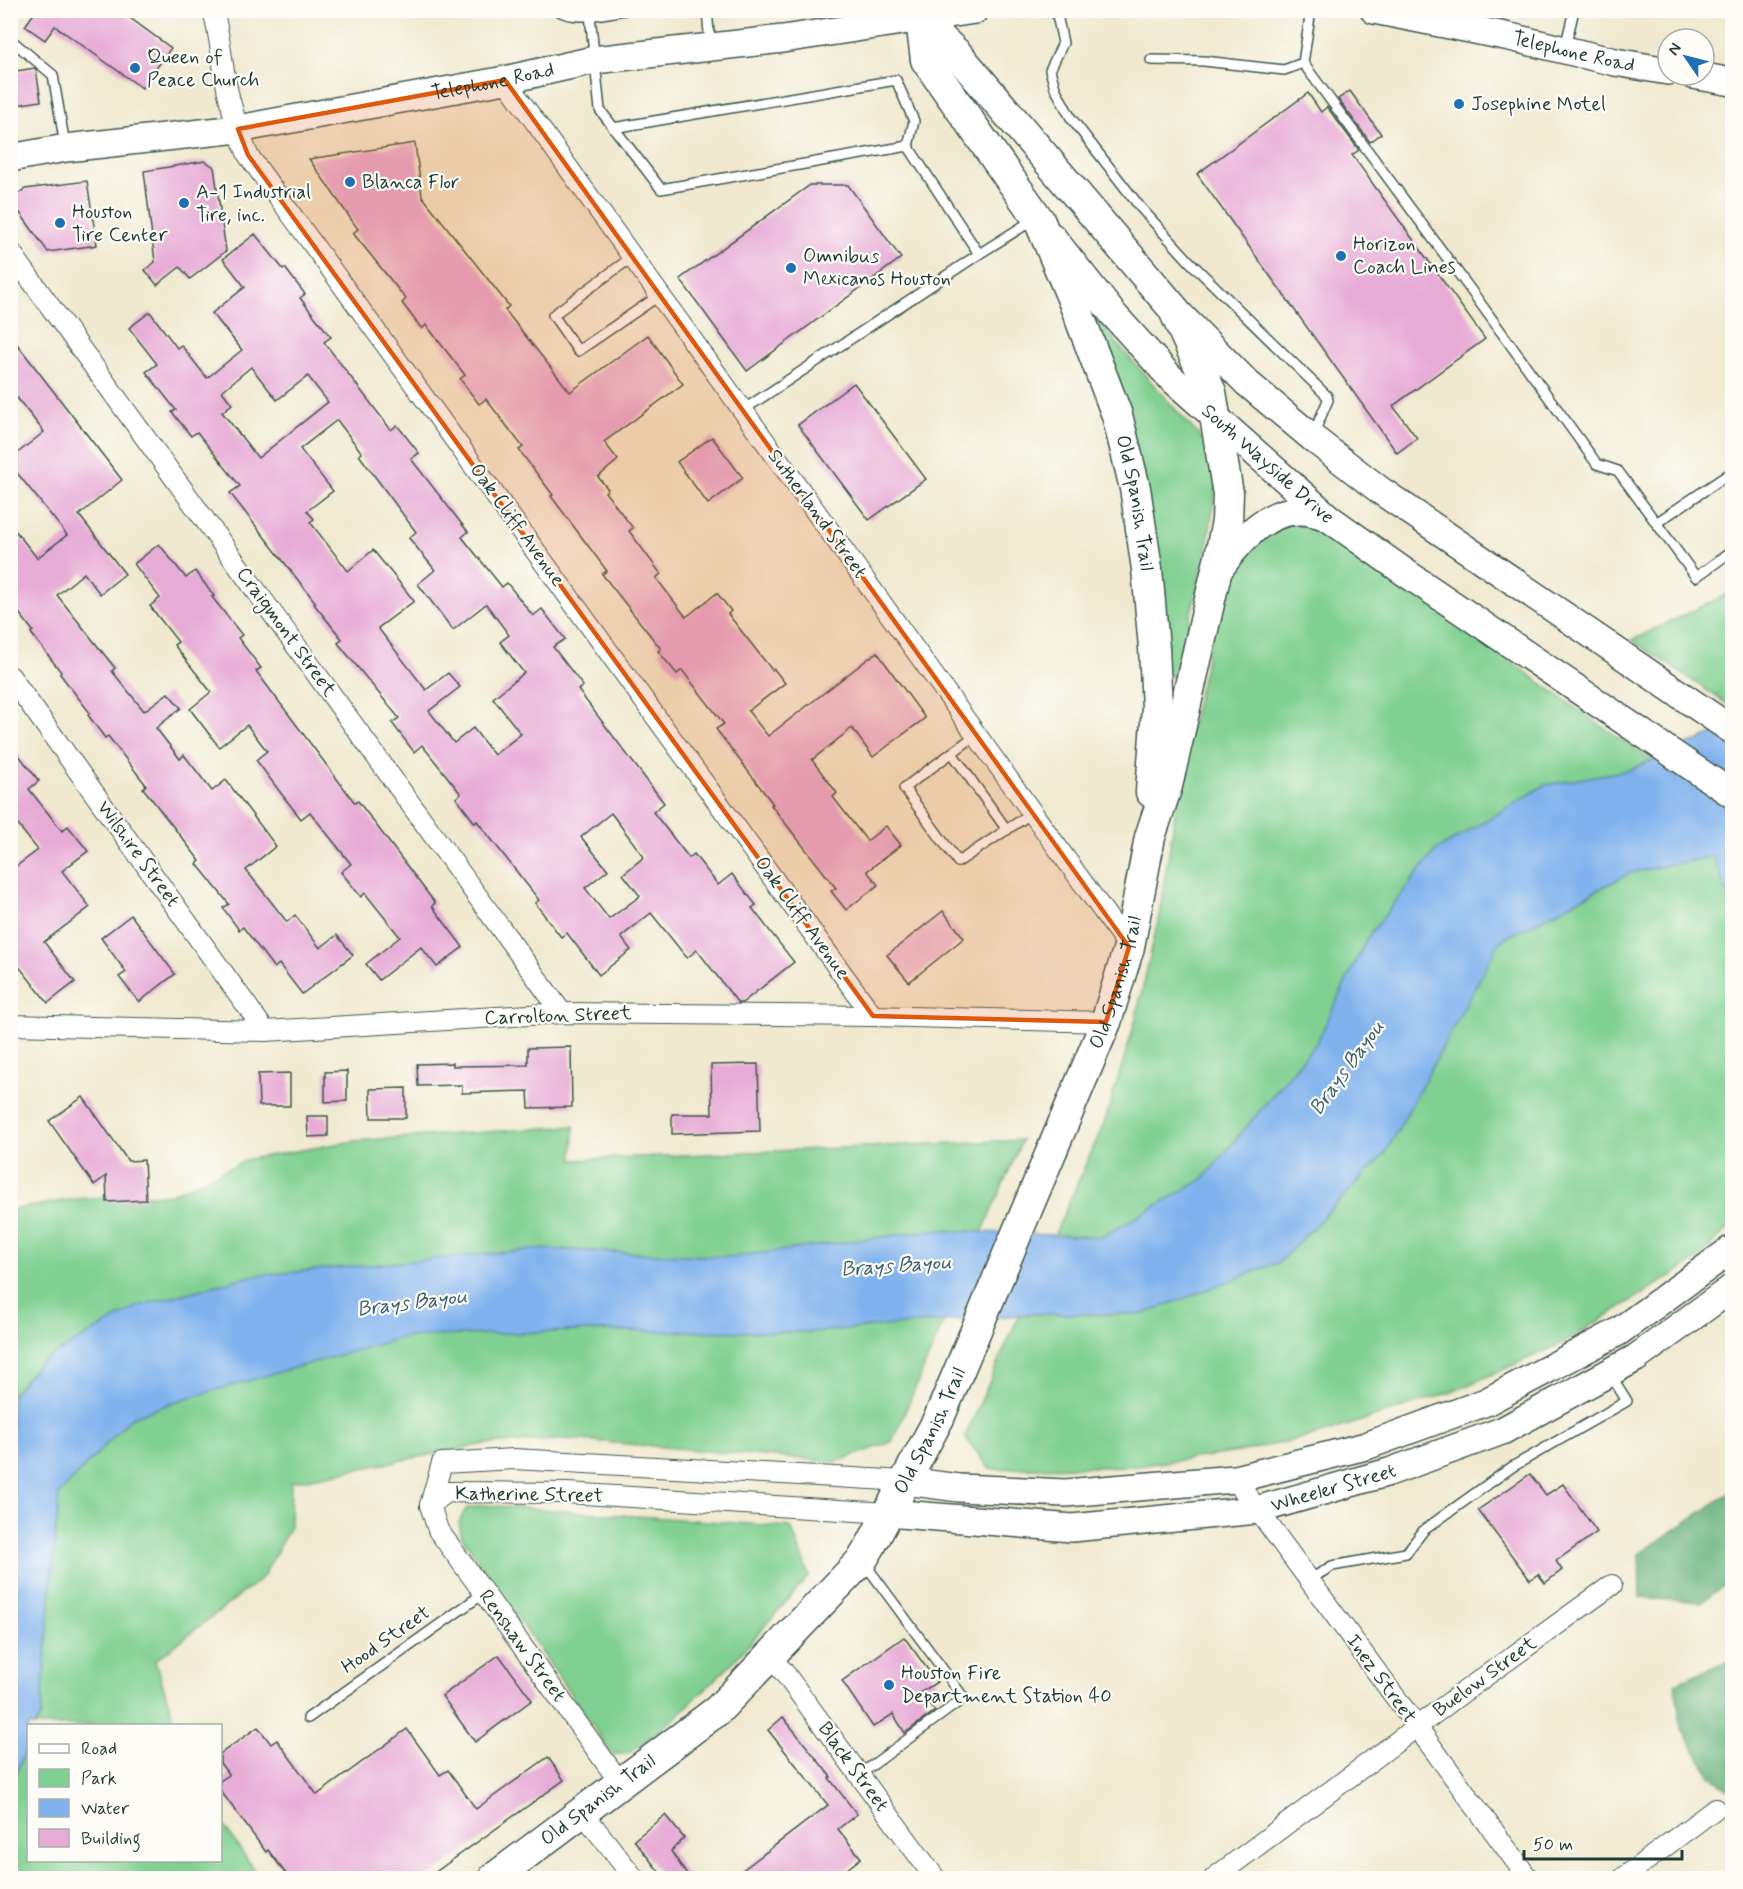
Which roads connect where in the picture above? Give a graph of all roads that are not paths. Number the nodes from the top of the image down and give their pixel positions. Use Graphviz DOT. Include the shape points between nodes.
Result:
graph roads {
  1 [pos="213,10"];
  2 [pos="557,10"];
  3 [pos="625,10"];
  4 [pos="707,10"];
  5 [pos="975,10"];
  6 [pos="1056,10"];
  7 [pos="1311,10"];
  8 [pos="1374,10"];
  9 [pos="1574,10"];
  10 [pos="590,15"];
  11 [pos="917,15"];
  12 [pos="10,39"];
  13 [pos="710,46"];
  14 [pos="1565,51"];
  15 [pos="594,60"];
  16 [pos="1151,60"];
  17 [pos="1302,63"];
  18 [pos="1656,69"];
  19 [pos="1716,79"];
  20 [pos="505,80"];
  21 [pos="1732,82"];
  22 [pos="613,128"];
  23 [pos="238,129"];
  24 [pos="908,146"];
  25 [pos="66,148"];
  26 [pos="10,158"];
  27 [pos="1038,219"];
  28 [pos="10,251"];
  29 [pos="979,254"];
  30 [pos="632,257"];
  31 [pos="660,295"];
  32 [pos="1173,308"];
  33 [pos="742,410"];
  34 [pos="1216,417"];
  35 [pos="1312,438"];
  36 [pos="1732,471"];
  37 [pos="1330,519"];
  38 [pos="1656,523"];
  39 [pos="1732,551"];
  40 [pos="1215,574"];
  41 [pos="10,676"];
  42 [pos="1732,730"];
  43 [pos="977,735"];
  44 [pos="952,753"];
  45 [pos="1732,794"];
  46 [pos="1032,813"];
  47 [pos="1007,830"];
  48 [pos="1150,837"];
  49 [pos="1129,947"];
  50 [pos="562,1013"];
  51 [pos="873,1016"];
  52 [pos="1106,1022"];
  53 [pos="10,1024"];
  54 [pos="265,1031"];
  55 [pos="1732,1249"];
  56 [pos="1732,1288"];
  57 [pos="1609,1372"];
  58 [pos="1486,1402"];
  59 [pos="1502,1431"];
  60 [pos="1235,1479"];
  61 [pos="906,1481"];
  62 [pos="430,1505"];
  63 [pos="1257,1510"];
  64 [pos="888,1513"];
  65 [pos="862,1560"];
  66 [pos="1309,1580"];
  67 [pos="1612,1586"];
  68 [pos="484,1593"];
  69 [pos="770,1657"];
  70 [pos="308,1718"];
  71 [pos="1417,1727"];
  72 [pos="859,1775"];
  73 [pos="621,1784"];
  74 [pos="1715,1809"];
  75 [pos="583,1813"];
  76 [pos="1224,1875"];
  77 [pos="494,1878"];
  78 [pos="634,1878"];
  79 [pos="935,1878"];
  80 [pos="1528,1878"];
  81 [pos="1623,1878"];
  1 -- 23 [label="street, Oak Cliff Avenue"];
  2 -- 10 [label="lane" via="574,17"];
  3 -- 10 [label="lane"];
  4 -- 13 [label="lane"];
  5 -- 11 [label="main road, Telephone Road"];
  6 -- 35 [label="lane" via="1063,42 1050,70 1071,118 1140,207 1190,262 1327,396"];
  7 -- 17 [label="lane"];
  8 -- 14 [label="main road, Telephone Road"];
  9 -- 14 [label="lane"];
  10 -- 15 [label="lane"];
  11 -- 13 [label="main road, Telephone Road" via="783,39"];
  11 -- 27 [label="main road, South Wayside Drive" via="926,60"];
  11 -- 32 [label="main road" via="958,55"];
  12 -- 25 [label="lane" via="53,75"];
  13 -- 15 [label="main road, Telephone Road"];
  14 -- 18 [label="main road, Telephone Road"];
  15 -- 20 [label="main road, Telephone Road"];
  15 -- 22 [label="lane" via="600,110"];
  16 -- 17 [label="lane" via="1284,70"];
  17 -- 38 [label="lane" via="1597,464 1618,471"];
  19 -- 21 [label="main road"];
  20 -- 23 [label="main road, Telephone Road"];
  20 -- 30 [label="street, Sutherland Street"];
  22 -- 24 [label="lane" via="661,189"];
  22 -- 24 [label="lane" via="896,80 914,121"];
  23 -- 25 [label="main road, Telephone Road"];
  23 -- 51 [label="street, Oak Cliff Avenue" via="248,155"];
  24 -- 29 [label="lane"];
  25 -- 26 [label="main road, Telephone Road"];
  27 -- 29 [label="lane"];
  27 -- 34 [label="main road, South Wayside Drive" via="1113,314 1170,377"];
  27 -- 48 [label="main road, Old Spanish Trail" via="1117,415 1135,488 1148,580 1157,695"];
  28 -- 50 [label="street, Craigmont Street"];
  29 -- 33 [label="lane"];
  30 -- 31 [label="street, Sutherland Street"];
  30 -- 31 [label="lane" via="553,315 578,351"];
  31 -- 33 [label="street, Sutherland Street"];
  32 -- 34 [label="main road, Old Spanish Trail" via="1211,392"];
  32 -- 35 [label="main road" via="1247,383"];
  33 -- 43 [label="street, Sutherland Street"];
  34 -- 37 [label="main road, South Wayside Drive"];
  34 -- 40 [label="main road, Old Spanish Trail" via="1228,494 1227,521"];
  35 -- 42 [label="main road" via="1381,491"];
  36 -- 38 [label="lane"];
  37 -- 40 [label="main road" via="1317,513 1286,512 1258,525 1236,545"];
  37 -- 45 [label="main road, South Wayside Drive"];
  38 -- 39 [label="lane" via="1695,577"];
  40 -- 48 [label="main road, Old Spanish Trail" via="1167,786"];
  41 -- 54 [label="street, Wilshire Street"];
  43 -- 44 [label="lane"];
  43 -- 46 [label="street, Sutherland Street"];
  44 -- 47 [label="lane"];
  44 -- 47 [label="lane" via="904,788 958,862"];
  46 -- 47 [label="lane"];
  46 -- 49 [label="street, Sutherland Street"];
  48 -- 49 [label="main road, Old Spanish Trail"];
  49 -- 52 [label="main road, Old Spanish Trail"];
  50 -- 51 [label="street, Carrolton Street"];
  50 -- 54 [label="street, Carrolton Street"];
  51 -- 52 [label="street, Carrolton Street"];
  52 -- 61 [label="main road, Old Spanish Trail" via="939,1418"];
  53 -- 54 [label="street, Carrolton Street"];
  55 -- 58 [label="main road, Wheeler Street" via="1618,1332"];
  56 -- 57 [label="main road, Wheeler Street" via="1636,1358"];
  57 -- 59 [label="main road, Wheeler Street"];
  57 -- 66 [label="lane" via="1627,1401 1512,1467 1424,1530 1406,1553 1332,1566"];
  58 -- 59 [label="main road"];
  58 -- 60 [label="main road, Wheeler Street" via="1366,1446"];
  59 -- 63 [label="main road, Wheeler Street" via="1389,1472"];
  60 -- 61 [label="main road, Wheeler Street" via="1065,1493"];
  60 -- 63 [label="street, Inez Street"];
  61 -- 62 [label="street, Katherine Street" via="504,1459 442,1462"];
  61 -- 64 [label="main road, Old Spanish Trail"];
  62 -- 64 [label="street, Katherine Street" via="447,1492 568,1493"];
  62 -- 68 [label="street, Renshaw Street" via="438,1530"];
  63 -- 64 [label="main road, Wheeler Street" via="1072,1528"];
  63 -- 66 [label="street, Inez Street"];
  64 -- 65 [label="main road, Old Spanish Trail"];
  65 -- 69 [label="main road, Old Spanish Trail"];
  65 -- 72 [label="lane" via="964,1698"];
  66 -- 71 [label="street, Inez Street"];
  67 -- 71 [label="street, Buelow Street"];
  68 -- 70 [label="lane, Hood Street"];
  68 -- 73 [label="street, Renshaw Street"];
  69 -- 72 [label="street, Black Street"];
  69 -- 73 [label="main road, Old Spanish Trail" via="718,1710"];
  71 -- 76 [label="street, Buelow Street"];
  71 -- 80 [label="street, Inez Street"];
  72 -- 79 [label="street, Black Street"];
  73 -- 75 [label="main road, Old Spanish Trail"];
  74 -- 81 [label="street"];
  75 -- 77 [label="main road, Old Spanish Trail"];
  75 -- 78 [label="street"];
}
